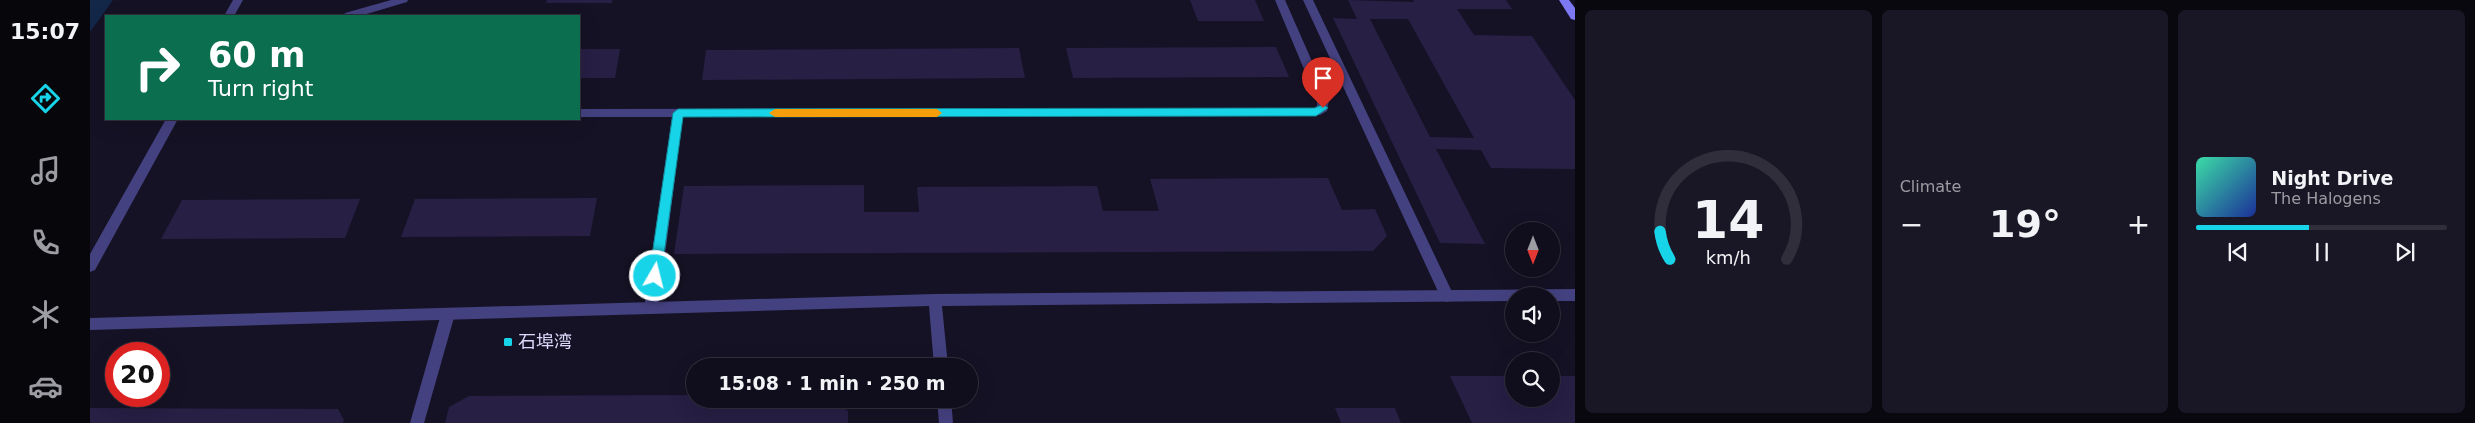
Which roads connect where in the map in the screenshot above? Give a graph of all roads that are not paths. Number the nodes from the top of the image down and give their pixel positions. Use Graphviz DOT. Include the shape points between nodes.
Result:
graph roads {
  1 [pos="238,0"];
  2 [pos="403,0"];
  3 [pos="1280,0"];
  4 [pos="1308,0"];
  5 [pos="1564,0"];
  6 [pos="230,15"];
  7 [pos="352,15"];
  8 [pos="1575,16"];
  9 [pos="580,113"];
  10 [pos="678,113"];
  11 [pos="171,120"];
  12 [pos="90,266"];
  13 [pos="1575,295"];
  14 [pos="1447,296"];
  15 [pos="935,300"];
  16 [pos="650,308"];
  17 [pos="448,314"];
  18 [pos="90,324"];
  19 [pos="940,358"];
  20 [pos="945,408"];
  21 [pos="417,423"];
  22 [pos="946,423"];
  1 -- 6 [label="street"];
  2 -- 7 [label="street"];
  3 -- 10 [label="street" via="1323,100 1323,108 1316,112"];
  4 -- 14 [label="street"];
  5 -- 8 [label="street"];
  9 -- 10 [label="street"];
  10 -- 16 [label="street"];
  11 -- 12 [label="street"];
  13 -- 14 [label="street"];
  14 -- 15 [label="street"];
  15 -- 16 [label="street"];
  15 -- 19 [label="street"];
  16 -- 17 [label="street"];
  17 -- 18 [label="street"];
  17 -- 21 [label="street"];
  20 -- 22 [label="street"];
}
